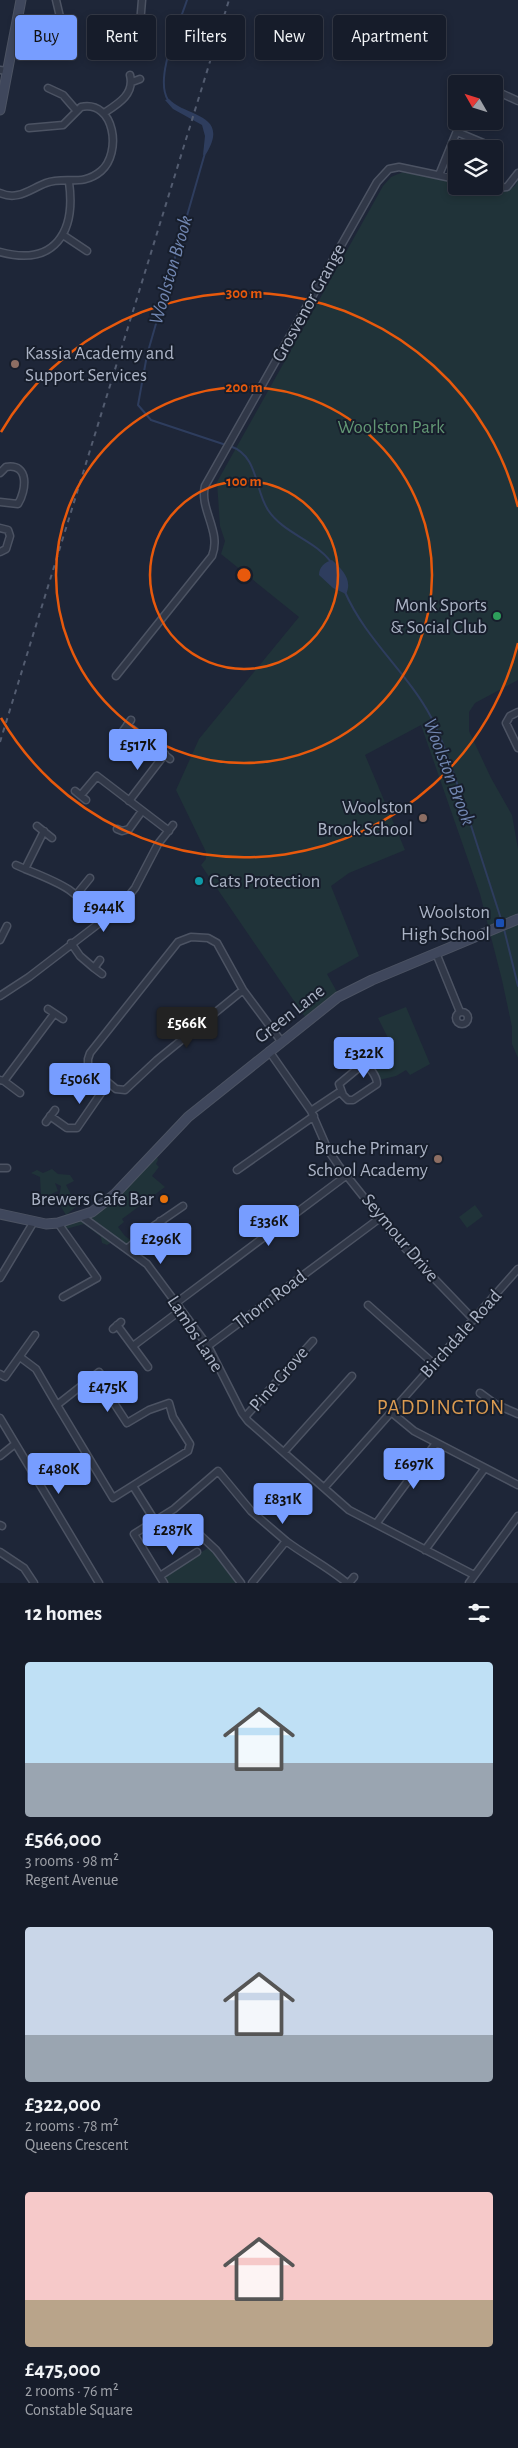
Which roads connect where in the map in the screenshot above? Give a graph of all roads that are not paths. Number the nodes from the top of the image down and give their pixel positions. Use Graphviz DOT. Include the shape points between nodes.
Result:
graph roads {
  1 [pos="21,0"];
  2 [pos="56,0"];
  3 [pos="142,0"];
  4 [pos="59,15"];
  5 [pos="141,15"];
  6 [pos="4,71"];
  7 [pos="140,79"];
  8 [pos="47,87"];
  9 [pos="503,94"];
  10 [pos="518,101"];
  11 [pos="0,110"];
  12 [pos="76,110"];
  13 [pos="104,113"];
  14 [pos="28,129"];
  15 [pos="457,132"];
  16 [pos="476,140"];
  17 [pos="518,173"];
  18 [pos="439,175"];
  19 [pos="448,177"];
  20 [pos="69,182"];
  21 [pos="503,187"];
  22 [pos="0,193"];
  23 [pos="63,235"];
  24 [pos="87,251"];
  25 [pos="0,252"];
  26 [pos="0,473"];
  27 [pos="0,502"];
  28 [pos="0,528"];
  29 [pos="0,552"];
  30 [pos="116,676"];
  31 [pos="518,712"];
  32 [pos="127,725"];
  33 [pos="518,748"];
  34 [pos="81,795"];
  35 [pos="129,801"];
  36 [pos="142,811"];
  37 [pos="37,826"];
  38 [pos="117,829"];
  39 [pos="44,831"];
  40 [pos="52,838"];
  41 [pos="16,865"];
  42 [pos="26,869"];
  43 [pos="90,878"];
  44 [pos="77,894"];
  45 [pos="518,919"];
  46 [pos="100,923"];
  47 [pos="7,926"];
  48 [pos="0,940"];
  49 [pos="71,943"];
  50 [pos="436,953"];
  51 [pos="100,960"];
  52 [pos="94,968"];
  53 [pos="102,974"];
  54 [pos="243,990"];
  55 [pos="1,993"];
  56 [pos="460,1012"];
  57 [pos="63,1019"];
  58 [pos="282,1041"];
  59 [pos="269,1051"];
  60 [pos="2,1081"];
  61 [pos="108,1083"];
  62 [pos="341,1091"];
  63 [pos="20,1093"];
  64 [pos="312,1113"];
  65 [pos="50,1116"];
  66 [pos="238,1170"];
  67 [pos="347,1174"];
  68 [pos="183,1206"];
  69 [pos="0,1214"];
  70 [pos="81,1216"];
  71 [pos="380,1218"];
  72 [pos="160,1221"];
  73 [pos="34,1223"];
  74 [pos="58,1223"];
  75 [pos="180,1248"];
  76 [pos="127,1249"];
  77 [pos="518,1270"];
  78 [pos="0,1278"];
  79 [pos="63,1297"];
  80 [pos="176,1303"];
  81 [pos="367,1305"];
  82 [pos="181,1310"];
  83 [pos="474,1320"];
  84 [pos="117,1325"];
  85 [pos="35,1335"];
  86 [pos="313,1341"];
  87 [pos="133,1346"];
  88 [pos="208,1346"];
  89 [pos="20,1357"];
  90 [pos="434,1364"];
  91 [pos="148,1367"];
  92 [pos="0,1374"];
  93 [pos="352,1376"];
  94 [pos="480,1393"];
  95 [pos="57,1405"];
  96 [pos="391,1412"];
  97 [pos="518,1414"];
  98 [pos="245,1417"];
  99 [pos="0,1418"];
  100 [pos="436,1443"];
  101 [pos="16,1444"];
  102 [pos="284,1452"];
  103 [pos="0,1456"];
  104 [pos="485,1468"];
  105 [pos="518,1485"];
  106 [pos="133,1486"];
  107 [pos="324,1488"];
  108 [pos="518,1516"];
  109 [pos="155,1521"];
  110 [pos="376,1524"];
  111 [pos="201,1536"];
  112 [pos="286,1541"];
  113 [pos="425,1550"];
  114 [pos="0,1552"];
  115 [pos="198,1552"];
  116 [pos="474,1575"];
  117 [pos="160,1576"];
  118 [pos="354,1577"];
  119 [pos="254,1582"];
  120 [pos="34,1583"];
  121 [pos="99,1583"];
  122 [pos="164,1583"];
  123 [pos="241,1583"];
  124 [pos="348,1583"];
  125 [pos="469,1583"];
  1 -- 6 [label="street"];
  2 -- 4 [label="street"];
  3 -- 5 [label="street"];
  6 -- 11 [label="street"];
  7 -- 13 [label="street" via="131,78 126,96"];
  8 -- 12 [label="street" via="63,95"];
  9 -- 10 [label="street"];
  12 -- 13 [label="street" via="87,106 96,107"];
  12 -- 14 [label="street" via="63,125"];
  13 -- 20 [label="street" via="113,140 108,163 94,176"];
  15 -- 16 [label="street"];
  15 -- 18 [label="street"];
  17 -- 21 [label="street"];
  18 -- 19 [label="street, Grosvenor Grange"];
  18 -- 30 [label="street, Grosvenor Grange" via="398,167 389,169 382,176 204,490 215,540 212,556"];
  20 -- 22 [label="street" via="48,182 14,196"];
  20 -- 23 [label="street" via="70,218"];
  23 -- 24 [label="street"];
  23 -- 25 [label="street" via="54,246 38,254"];
  26 -- 27 [label="street" via="6,467 17,467 25,482 18,504"];
  28 -- 29 [label="street" via="10,534 6,549"];
  31 -- 33 [label="street" via="506,723"];
  32 -- 35 [label="street" via="167,756"];
  34 -- 35 [label="street" via="99,773"];
  35 -- 36 [label="street"];
  36 -- 38 [label="street" via="129,829"];
  36 -- 46 [label="street" via="171,828 153,852 135,888 119,908"];
  37 -- 39 [label="street"];
  39 -- 40 [label="street"];
  39 -- 42 [label="street"];
  41 -- 42 [label="street"];
  42 -- 44 [label="street"];
  43 -- 44 [label="street"];
  44 -- 46 [label="street"];
  45 -- 50 [label="street, Green Lane"];
  46 -- 49 [label="street"];
  47 -- 48 [label="street"];
  49 -- 52 [label="street"];
  49 -- 55 [label="street" via="29,977"];
  50 -- 56 [label="street"];
  50 -- 58 [label="street, Green Lane" via="338,997"];
  51 -- 52 [label="street"];
  52 -- 53 [label="street"];
  54 -- 58 [label="street"];
  54 -- 61 [label="street" via="123,1091"];
  54 -- 61 [label="street" via="217,943 208,938 182,939 90,1053 87,1062 90,1068"];
  57 -- 60 [label="street" via="51,1012"];
  58 -- 59 [label="street, Green Lane"];
  59 -- 64 [label="street, Seymour Drive"];
  59 -- 70 [label="street, Green Lane" via="188,1117 108,1201"];
  60 -- 63 [label="street"];
  61 -- 65 [label="street" via="76,1128 67,1128"];
  62 -- 62 [label="street" via="340,1082 362,1065 367,1065 377,1079 375,1086 353,1100 346,1098"];
  62 -- 64 [label="street"];
  64 -- 66 [label="street"];
  64 -- 67 [label="street, Seymour Drive" via="328,1150"];
  67 -- 71 [label="street, Seymour Drive"];
  67 -- 80 [label="street"];
  68 -- 72 [label="street"];
  69 -- 73 [label="street, Green Lane"];
  70 -- 74 [label="street, Green Lane"];
  70 -- 76 [label="street, Lambs Lane"];
  71 -- 83 [label="street, Seymour Drive"];
  71 -- 88 [label="street, Thorn Road"];
  72 -- 75 [label="street"];
  72 -- 76 [label="street"];
  73 -- 74 [label="street, Green Lane"];
  73 -- 78 [label="street"];
  74 -- 79 [label="street" via="97,1278"];
  76 -- 80 [label="street, Lambs Lane" via="147,1264"];
  77 -- 83 [label="street, Birchdale Road"];
  80 -- 82 [label="street, Lambs Lane"];
  81 -- 90 [label="street"];
  82 -- 87 [label="street"];
  82 -- 88 [label="street, Lambs Lane"];
  83 -- 90 [label="street, Birchdale Road"];
  84 -- 87 [label="street"];
  85 -- 89 [label="street"];
  86 -- 98 [label="street, Pine Grove"];
  87 -- 91 [label="street"];
  88 -- 98 [label="street, Lambs Lane"];
  89 -- 92 [label="street" via="5,1377"];
  89 -- 95 [label="street" via="36,1369"];
  90 -- 96 [label="street, Birchdale Road"];
  93 -- 102 [label="street"];
  94 -- 97 [label="street"];
  95 -- 106 [label="street" via="113,1498"];
  95 -- 106 [label="street" via="99,1372 127,1423 169,1403 173,1417 190,1444 188,1451"];
  96 -- 100 [label="street" via="414,1431"];
  96 -- 107 [label="street, Birchdale Road"];
  98 -- 102 [label="street, Lambs Lane"];
  99 -- 101 [label="street"];
  100 -- 104 [label="street"];
  100 -- 110 [label="street"];
  101 -- 103 [label="street"];
  101 -- 121 [label="street"];
  102 -- 107 [label="street, Lambs Lane"];
  104 -- 105 [label="street"];
  104 -- 113 [label="street"];
  106 -- 109 [label="street"];
  107 -- 110 [label="street, Lambs Lane" via="349,1510"];
  108 -- 116 [label="street"];
  109 -- 112 [label="street" via="218,1471 251,1511"];
  109 -- 117 [label="street" via="134,1534"];
  110 -- 113 [label="street, Lambs Lane"];
  111 -- 123 [label="street"];
  112 -- 119 [label="street"];
  112 -- 124 [label="street"];
  113 -- 116 [label="street, Lambs Lane"];
  114 -- 120 [label="street" via="24,1568"];
  115 -- 117 [label="street"];
  116 -- 125 [label="street"];
  117 -- 122 [label="street"];
  118 -- 124 [label="street"];
}
